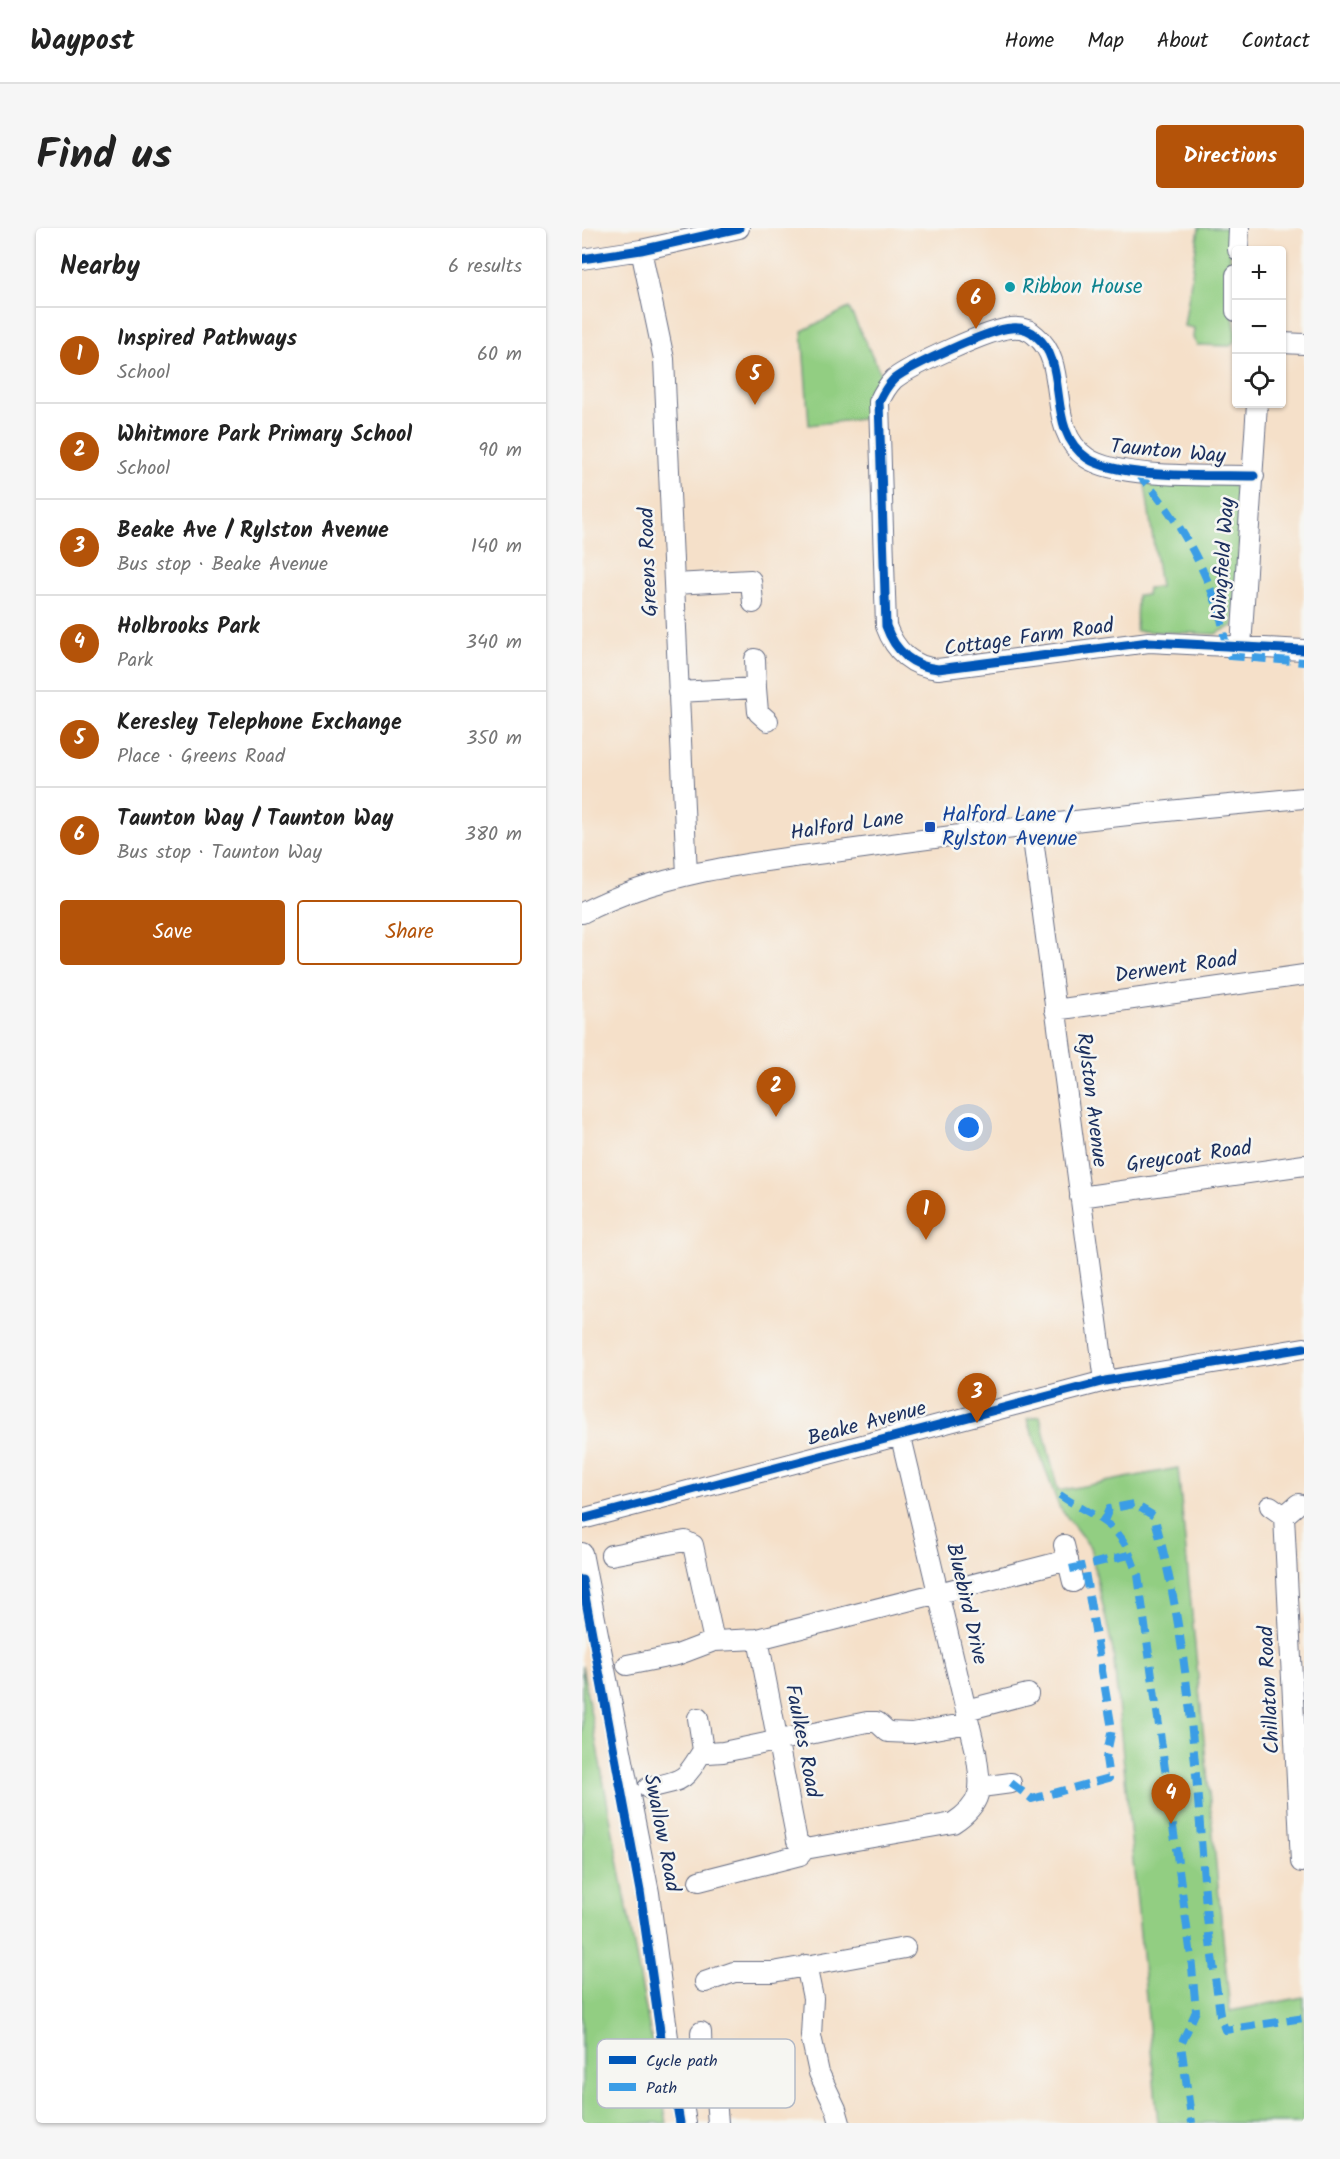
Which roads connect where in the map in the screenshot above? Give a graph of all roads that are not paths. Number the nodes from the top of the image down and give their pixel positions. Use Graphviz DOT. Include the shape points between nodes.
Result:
graph roads {
  1 [pos="740,228"];
  2 [pos="1239,228"];
  3 [pos="689,234"];
  4 [pos="1238,246"];
  5 [pos="641,250"];
  6 [pos="582,259"];
  7 [pos="1286,343"];
  8 [pos="1304,344"];
  9 [pos="1257,408"];
  10 [pos="1254,476"];
  11 [pos="880,483"];
  12 [pos="674,584"];
  13 [pos="753,603"];
  14 [pos="1241,646"];
  15 [pos="1304,650"];
  16 [pos="754,659"];
  17 [pos="756,688"];
  18 [pos="678,692"];
  19 [pos="768,721"];
  20 [pos="1304,798"];
  21 [pos="1031,824"];
  22 [pos="687,875"];
  23 [pos="582,913"];
  24 [pos="1304,975"];
  25 [pos="1055,1010"];
  26 [pos="1304,1165"];
  27 [pos="1080,1197"];
  28 [pos="1304,1348"];
  29 [pos="1105,1381"];
  30 [pos="900,1433"];
  31 [pos="1284,1509"];
  32 [pos="582,1519"];
  33 [pos="582,1553"];
  34 [pos="611,1555"];
  35 [pos="1073,1582"];
  36 [pos="939,1592"];
  37 [pos="758,1639"];
  38 [pos="714,1641"];
  39 [pos="627,1665"];
  40 [pos="1299,1686"];
  41 [pos="1028,1694"];
  42 [pos="967,1717"];
  43 [pos="698,1718"];
  44 [pos="777,1740"];
  45 [pos="704,1750"];
  46 [pos="1011,1783"];
  47 [pos="981,1787"];
  48 [pos="648,1788"];
  49 [pos="805,1849"];
  50 [pos="1301,1862"];
  51 [pos="699,1881"];
  52 [pos="905,1948"];
  53 [pos="806,1965"];
  54 [pos="705,1982"];
  55 [pos="701,2032"];
  56 [pos="668,2039"];
  57 [pos="701,2039"];
  58 [pos="684,2108"];
  59 [pos="717,2108"];
  60 [pos="686,2123"];
  61 [pos="718,2123"];
  62 [pos="840,2123"];
  1 -- 3 [label="street"];
  2 -- 4 [label="street"];
  3 -- 5 [label="street"];
  5 -- 6 [label="street"];
  5 -- 12 [label="street, Greens Road" via="664,355"];
  7 -- 8 [label="street"];
  9 -- 10 [label="street, Wingfield Way"];
  10 -- 11 [label="street, Taunton Way" via="1114,470 1087,459 1073,445 1063,426 1048,352 1037,336 1019,327 986,335 904,373 889,385 878,412"];
  10 -- 14 [label="street, Wingfield Way"];
  11 -- 14 [label="street, Cottage Farm Road" via="886,626 898,649 920,665 947,668 1132,643"];
  12 -- 13 [label="street" via="751,572"];
  12 -- 18 [label="street, Greens Road"];
  14 -- 15 [label="street, Cottage Farm Road"];
  16 -- 17 [label="street"];
  17 -- 18 [label="street"];
  17 -- 19 [label="street" via="758,712"];
  18 -- 22 [label="street, Greens Road"];
  20 -- 21 [label="street, Halford Lane"];
  21 -- 22 [label="street, Halford Lane"];
  21 -- 25 [label="street, Rylston Avenue"];
  22 -- 23 [label="street, Halford Lane" via="656,883"];
  24 -- 25 [label="street, Derwent Road"];
  25 -- 27 [label="street, Rylston Avenue"];
  26 -- 27 [label="street, Greycoat Road"];
  27 -- 29 [label="street, Rylston Avenue"];
  28 -- 29 [label="street, Beake Avenue"];
  29 -- 30 [label="street, Beake Avenue"];
  30 -- 32 [label="street, Beake Avenue"];
  30 -- 36 [label="street, Bluebird Drive"];
  31 -- 40 [label="street, Chillaton Road"];
  33 -- 56 [label="street, Swallow Road" via="649,1893"];
  34 -- 38 [label="street" via="685,1541 693,1545"];
  35 -- 36 [label="street" via="1066,1553"];
  36 -- 37 [label="street"];
  36 -- 42 [label="street, Bluebird Drive"];
  37 -- 38 [label="street"];
  37 -- 44 [label="street, Faulkes Road"];
  38 -- 39 [label="street" via="677,1655"];
  40 -- 50 [label="street, Chillaton Road"];
  41 -- 42 [label="street"];
  42 -- 44 [label="street" via="912,1733 888,1732 877,1722 867,1722"];
  42 -- 47 [label="street, Bluebird Drive"];
  43 -- 45 [label="street"];
  44 -- 45 [label="street" via="723,1752"];
  44 -- 49 [label="street, Faulkes Road" via="797,1841"];
  45 -- 48 [label="street" via="682,1780"];
  46 -- 47 [label="street"];
  47 -- 49 [label="street" via="970,1810 953,1823"];
  49 -- 51 [label="street" via="800,1855"];
  52 -- 53 [label="street"];
  53 -- 54 [label="street" via="773,1972 734,1972"];
  53 -- 62 [label="street" via="813,1998 811,2036 819,2073"];
  55 -- 57 [label="street"];
  58 -- 60 [label="street, Swallow Road"];
  59 -- 61 [label="street"];
}
